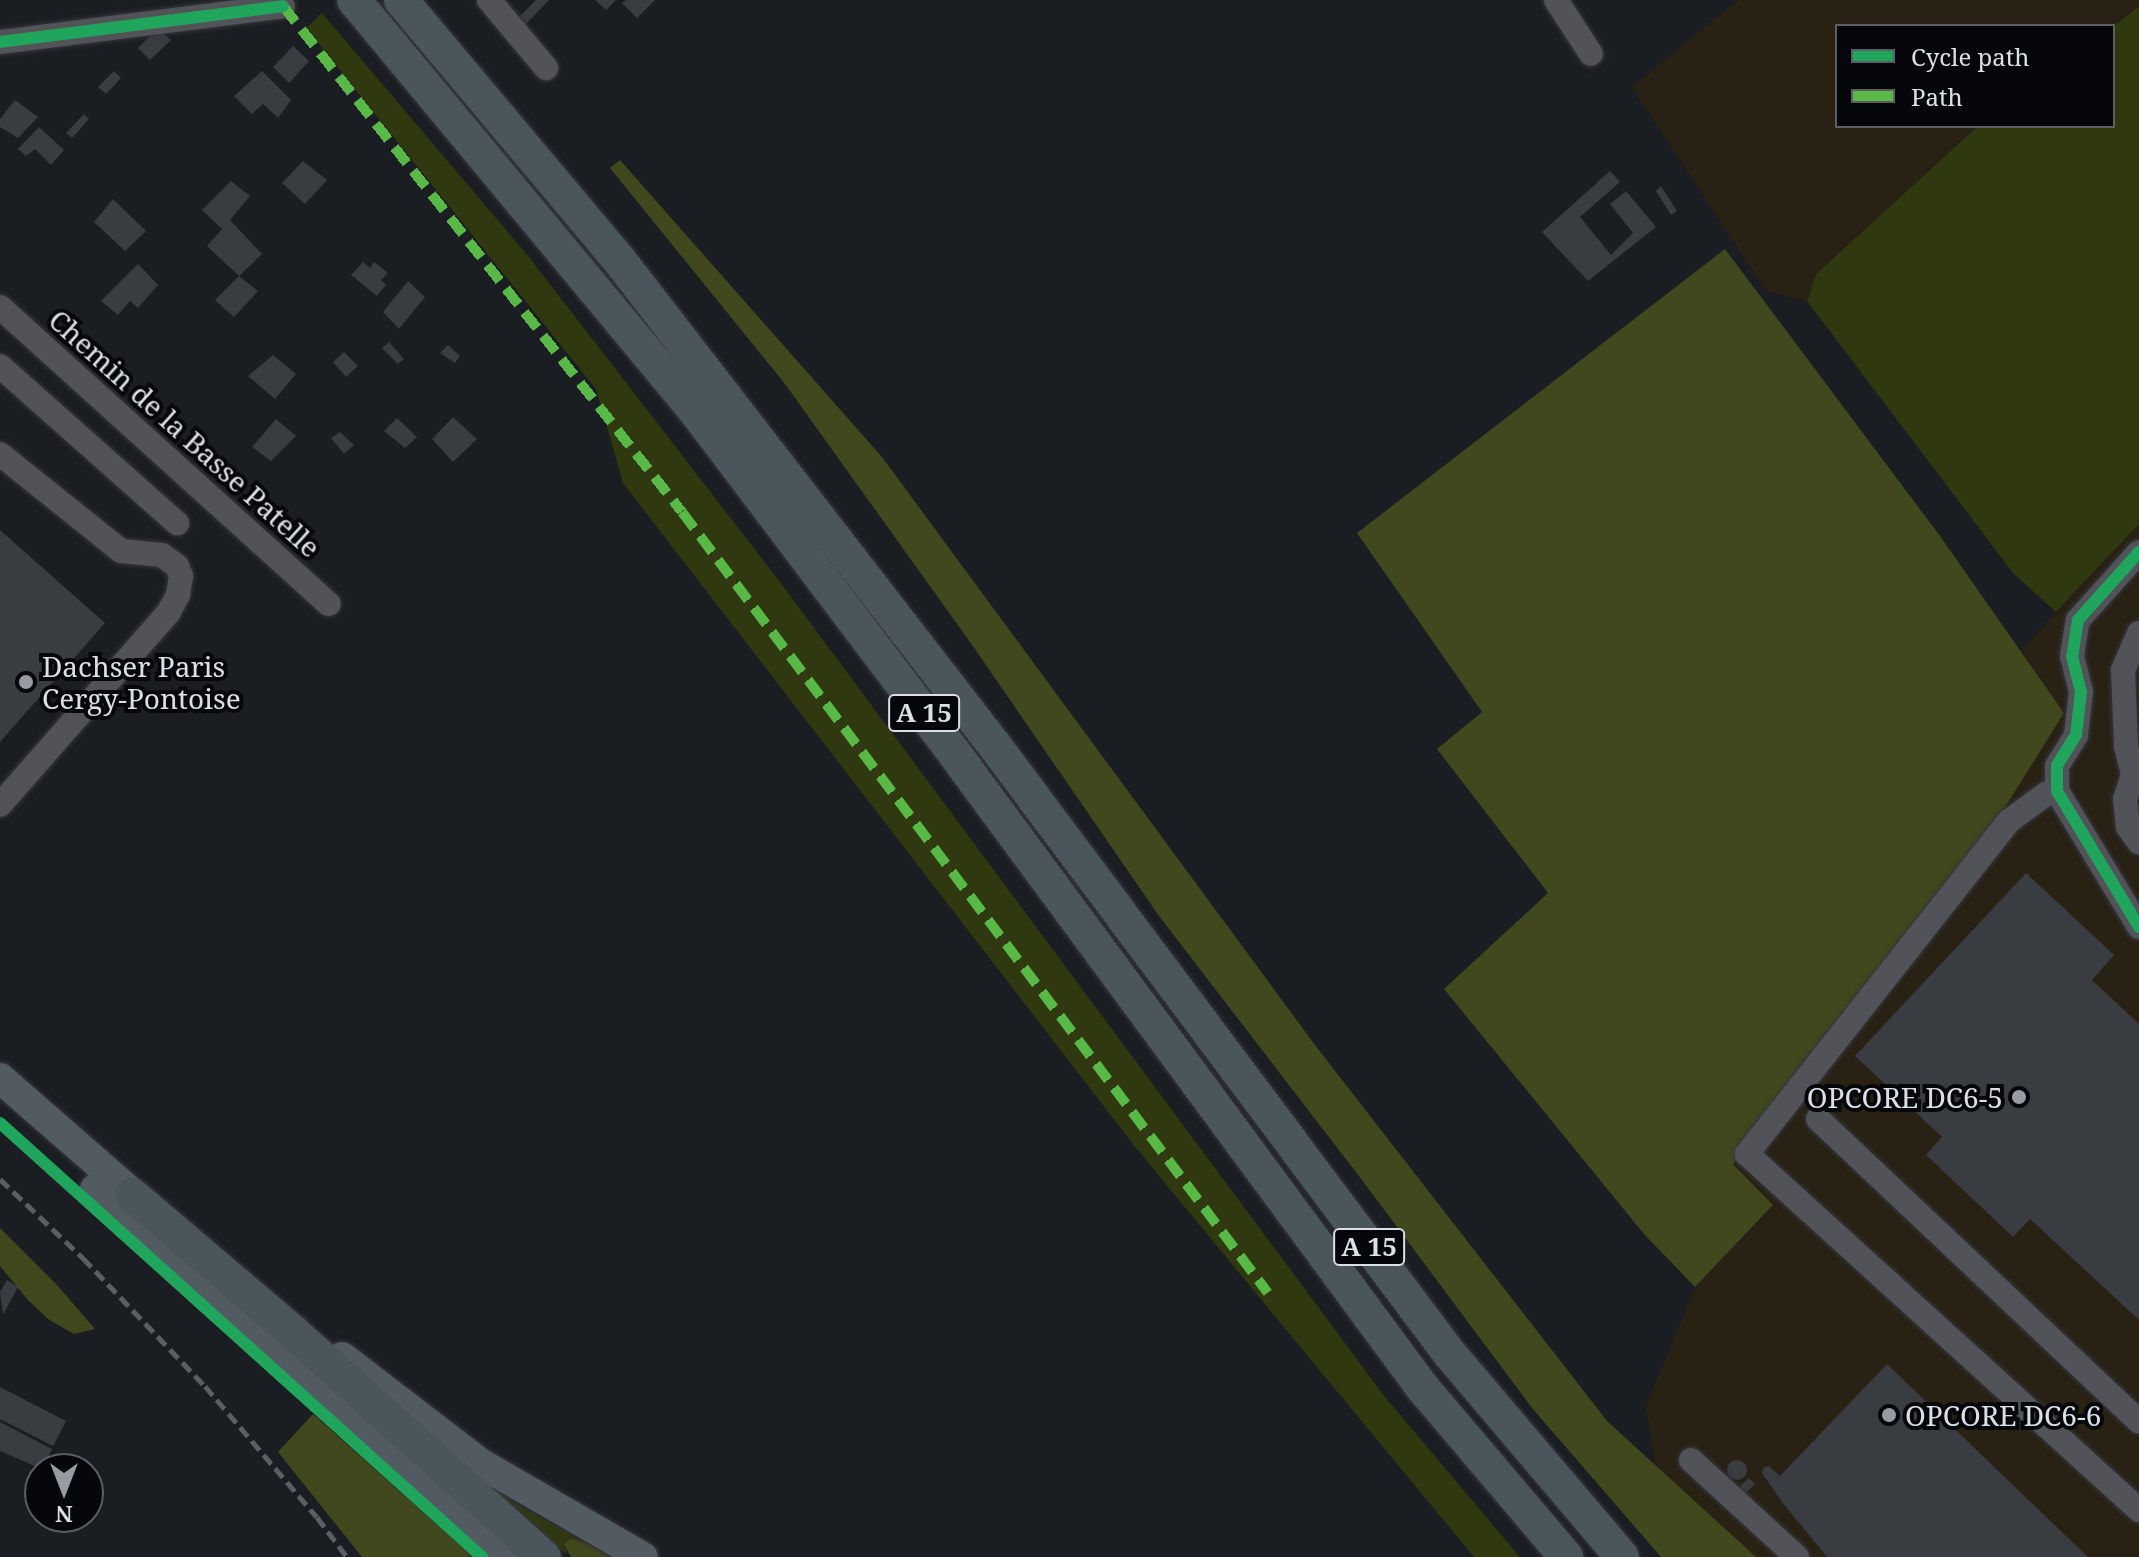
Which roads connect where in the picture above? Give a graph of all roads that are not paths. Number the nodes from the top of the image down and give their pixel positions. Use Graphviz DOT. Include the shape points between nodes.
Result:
graph roads {
  1 [pos="354,0"];
  2 [pos="401,0"];
  3 [pos="489,0"];
  4 [pos="1556,0"];
  5 [pos="283,6"];
  6 [pos="0,42"];
  7 [pos="1591,54"];
  8 [pos="546,68"];
  9 [pos="0,307"];
  10 [pos="0,366"];
  11 [pos="0,454"];
  12 [pos="177,523"];
  13 [pos="2139,552"];
  14 [pos="329,604"];
  15 [pos="2139,633"];
  16 [pos="2136,778"];
  17 [pos="2057,791"];
  18 [pos="0,805"];
  19 [pos="2139,842"];
  20 [pos="2139,927"];
  21 [pos="0,1078"];
  22 [pos="0,1106"];
  23 [pos="1818,1119"];
  24 [pos="132,1195"];
  25 [pos="2139,1422"];
  26 [pos="1691,1460"];
  27 [pos="2139,1510"];
  28 [pos="509,1557"];
  29 [pos="544,1557"];
  30 [pos="643,1557"];
  31 [pos="1566,1557"];
  32 [pos="1622,1557"];
  33 [pos="1797,1557"];
  1 -- 31 [label="highway, A 15" via="697,413 1422,1387"];
  2 -- 32 [label="highway, A 15" via="620,261 995,746 1449,1353"];
  3 -- 8 [label="street"];
  4 -- 7 [label="street"];
  5 -- 6 [label="street"];
  9 -- 14 [label="street, Chemin de la Basse Patelle"];
  10 -- 12 [label="street"];
  11 -- 18 [label="street" via="120,550 162,555 181,576 168,613"];
  13 -- 17 [label="street" via="2078,620 2072,656 2081,692 2078,721 2076,735 2057,766"];
  15 -- 16 [label="street" via="2123,670 2126,746"];
  16 -- 19 [label="street" via="2125,799 2128,827"];
  17 -- 20 [label="street"];
  17 -- 27 [label="street" via="2009,821 1747,1154"];
  21 -- 24 [label="main road"];
  22 -- 28 [label="main road"];
  23 -- 25 [label="street"];
  24 -- 29 [label="highway"];
  24 -- 30 [label="main road" via="480,1463"];
  26 -- 33 [label="street"];
}
